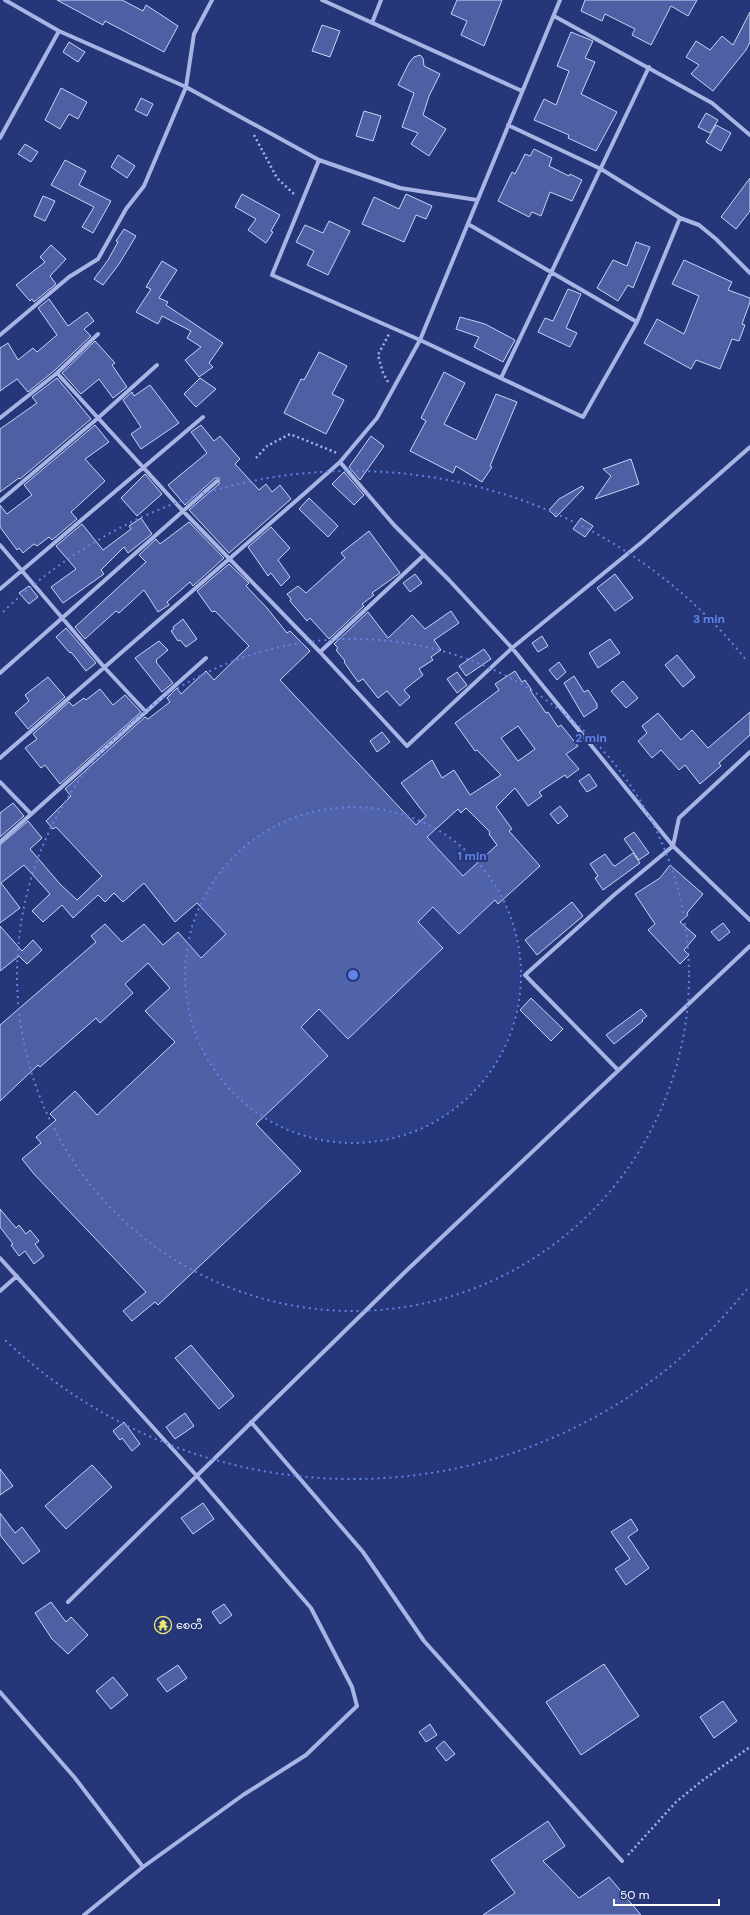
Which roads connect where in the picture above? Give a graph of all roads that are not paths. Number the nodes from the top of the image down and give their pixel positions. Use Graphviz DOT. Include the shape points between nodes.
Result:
graph roads {
  1 [pos="4,0"];
  2 [pos="212,0"];
  3 [pos="322,0"];
  4 [pos="381,0"];
  5 [pos="560,0"];
  6 [pos="554,16"];
  7 [pos="372,22"];
  8 [pos="59,31"];
  9 [pos="649,67"];
  10 [pos="186,86"];
  11 [pos="522,91"];
  12 [pos="508,125"];
  13 [pos="750,135"];
  14 [pos="0,138"];
  15 [pos="319,160"];
  16 [pos="601,169"];
  17 [pos="477,200"];
  18 [pos="680,218"];
  19 [pos="468,224"];
  20 [pos="552,273"];
  21 [pos="750,273"];
  22 [pos="637,322"];
  23 [pos="98,334"];
  24 [pos="0,335"];
  25 [pos="420,340"];
  26 [pos="157,365"];
  27 [pos="56,373"];
  28 [pos="501,378"];
  29 [pos="203,417"];
  30 [pos="0,418"];
  31 [pos="98,418"];
  32 [pos="750,447"];
  33 [pos="340,462"];
  34 [pos="143,467"];
  35 [pos="217,481"];
  36 [pos="0,501"];
  37 [pos="183,511"];
  38 [pos="0,545"];
  39 [pos="424,555"];
  40 [pos="230,559"];
  41 [pos="22,570"];
  42 [pos="0,589"];
  43 [pos="63,618"];
  44 [pos="512,648"];
  45 [pos="320,652"];
  46 [pos="206,658"];
  47 [pos="104,667"];
  48 [pos="0,673"];
  49 [pos="146,712"];
  50 [pos="750,752"];
  51 [pos="0,758"];
  52 [pos="0,782"];
  53 [pos="30,814"];
  54 [pos="0,842"];
  55 [pos="673,846"];
  56 [pos="750,920"];
  57 [pos="750,946"];
  58 [pos="618,1070"];
  59 [pos="0,1258"];
  60 [pos="16,1276"];
  61 [pos="0,1291"];
  62 [pos="251,1422"];
  63 [pos="196,1475"];
  64 [pos="68,1602"];
  65 [pos="0,1692"];
  66 [pos="622,1861"];
  67 [pos="143,1867"];
  68 [pos="84,1915"];
  1 -- 8 [label="street"];
  2 -- 10 [label="street" via="194,34"];
  3 -- 7 [label="street"];
  4 -- 7 [label="street"];
  5 -- 6 [label="street"];
  6 -- 9 [label="street"];
  6 -- 11 [label="street"];
  7 -- 11 [label="street"];
  8 -- 10 [label="street"];
  8 -- 14 [label="street"];
  9 -- 13 [label="street" via="712,103"];
  9 -- 16 [label="street"];
  10 -- 15 [label="street"];
  10 -- 24 [label="street" via="144,186 126,209 98,259 69,277"];
  11 -- 12 [label="street"];
  12 -- 16 [label="street"];
  12 -- 17 [label="street"];
  15 -- 17 [label="street" via="400,188"];
  15 -- 25 [label="street" via="272,275"];
  16 -- 18 [label="street"];
  16 -- 20 [label="street"];
  17 -- 19 [label="street"];
  18 -- 21 [label="street" via="699,225"];
  18 -- 22 [label="street"];
  19 -- 20 [label="street"];
  19 -- 25 [label="street"];
  20 -- 22 [label="street"];
  20 -- 28 [label="street"];
  22 -- 28 [label="street" via="583,417"];
  23 -- 27 [label="street"];
  25 -- 28 [label="street"];
  25 -- 33 [label="street" via="377,418"];
  26 -- 31 [label="street"];
  27 -- 30 [label="street"];
  27 -- 31 [label="street"];
  29 -- 34 [label="street"];
  31 -- 34 [label="street"];
  31 -- 36 [label="street"];
  32 -- 44 [label="street" via="642,542"];
  33 -- 39 [label="street" via="394,525"];
  33 -- 40 [label="street"];
  34 -- 37 [label="street"];
  34 -- 41 [label="street"];
  35 -- 37 [label="street"];
  37 -- 40 [label="street"];
  37 -- 43 [label="street"];
  38 -- 41 [label="street"];
  39 -- 44 [label="street"];
  39 -- 45 [label="street"];
  40 -- 45 [label="street"];
  40 -- 47 [label="street"];
  41 -- 42 [label="street"];
  41 -- 43 [label="street"];
  43 -- 47 [label="street"];
  43 -- 48 [label="street"];
  44 -- 45 [label="street" via="407,746"];
  44 -- 55 [label="street"];
  46 -- 49 [label="street"];
  47 -- 49 [label="street"];
  47 -- 51 [label="street"];
  49 -- 53 [label="street"];
  50 -- 55 [label="street" via="679,818"];
  52 -- 53 [label="street"];
  53 -- 54 [label="street"];
  55 -- 56 [label="street"];
  55 -- 58 [label="street" via="525,975"];
  57 -- 58 [label="street"];
  58 -- 62 [label="street"];
  59 -- 60 [label="street"];
  60 -- 61 [label="street"];
  60 -- 63 [label="street"];
  62 -- 63 [label="street"];
  62 -- 66 [label="street" via="363,1552 424,1641"];
  63 -- 64 [label="street"];
  63 -- 67 [label="street" via="311,1608 352,1687 357,1706 306,1755 243,1795"];
  65 -- 67 [label="street" via="75,1778"];
  67 -- 68 [label="street"];
}
